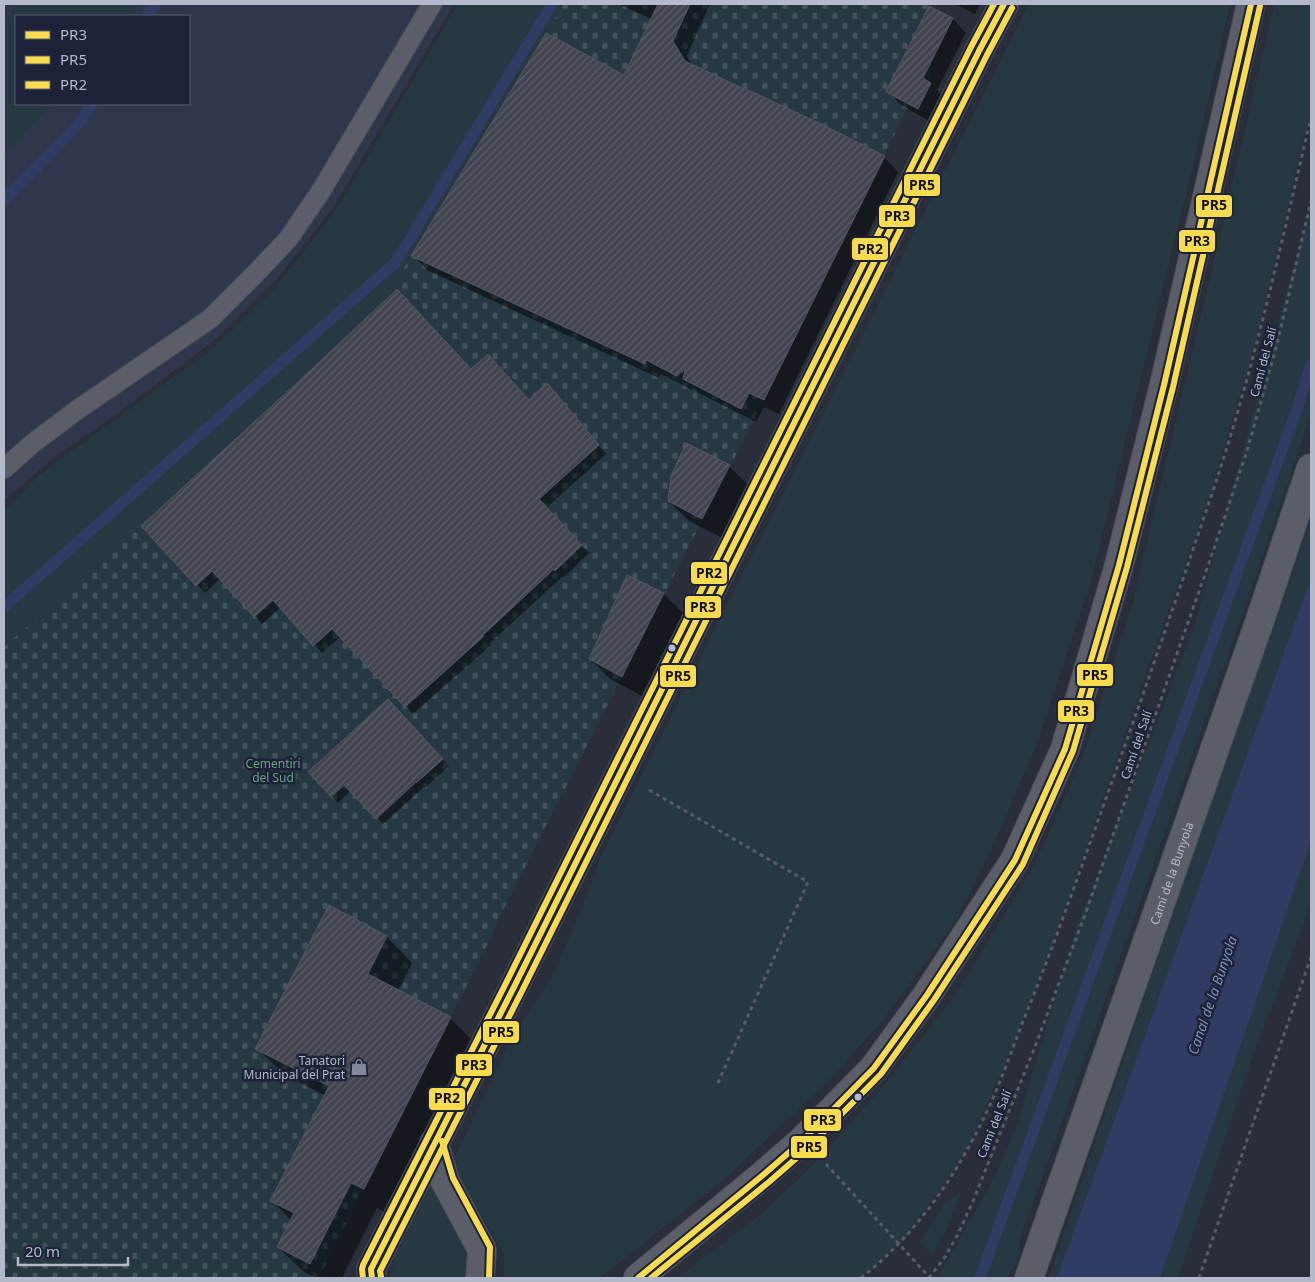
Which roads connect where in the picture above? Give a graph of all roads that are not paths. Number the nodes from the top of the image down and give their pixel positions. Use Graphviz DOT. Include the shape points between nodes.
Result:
graph roads {
  1 [pos="432,4"];
  2 [pos="1004,4"];
  3 [pos="1251,4"];
  4 [pos="1311,468"];
  5 [pos="4,469"];
  6 [pos="434,1143"];
  7 [pos="372,1278"];
  8 [pos="480,1278"];
  9 [pos="638,1278"];
  10 [pos="1029,1278"];
  1 -- 5 [label="lane" via="289,238 210,319 77,410"];
  2 -- 6 [label="street"];
  3 -- 9 [label="street" via="1119,565 1065,749 1015,860 927,995 874,1068 802,1141"];
  4 -- 10 [label="street, Camí de la Bunyola"];
  6 -- 7 [label="street" via="370,1269"];
  6 -- 8 [label="street" via="445,1180 482,1250"];
}
